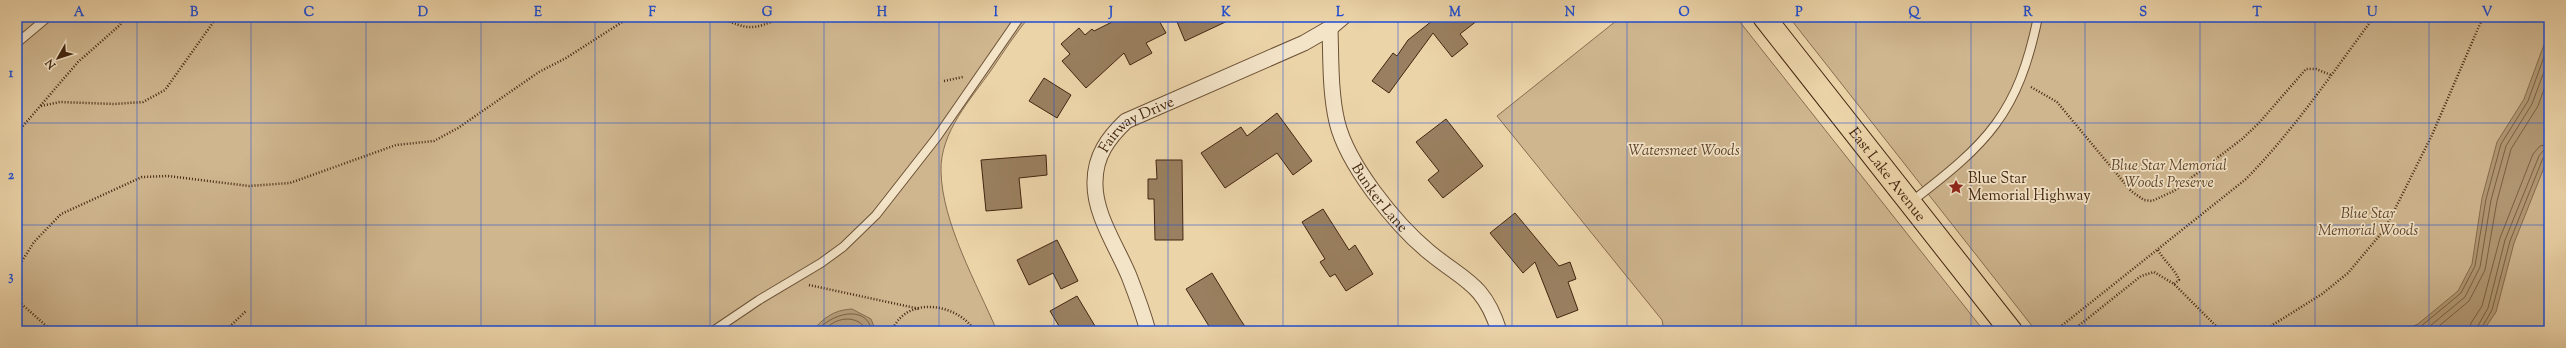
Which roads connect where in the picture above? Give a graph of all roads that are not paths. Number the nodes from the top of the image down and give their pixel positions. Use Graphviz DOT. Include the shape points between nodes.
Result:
graph roads {
  1 [pos="48,17"];
  2 [pos="1020,17"];
  3 [pos="1343,17"];
  4 [pos="1764,17"];
  5 [pos="2038,17"];
  6 [pos="1330,28"];
  7 [pos="17,43"];
  8 [pos="1910,202"];
  9 [pos="713,331"];
  10 [pos="1148,331"];
  11 [pos="1499,331"];
  12 [pos="2012,331"];
  1 -- 7 [label="lane"];
  2 -- 9 [label="lane" via="937,137 876,215 843,247"];
  3 -- 6 [label="street, Fairway Drive"];
  4 -- 8 [label="main road, East Lake Avenue"];
  5 -- 8 [label="lane" via="2020,83 2002,118 1958,166"];
  6 -- 10 [label="street, Fairway Drive" via="1304,43 1126,121 1102,150 1095,182 1098,204 1129,277"];
  6 -- 11 [label="street, Bunker Lane" via="1337,122 1355,162 1397,221 1428,252 1464,277 1485,298"];
  8 -- 12 [label="main road, East Lake Avenue"];
}
